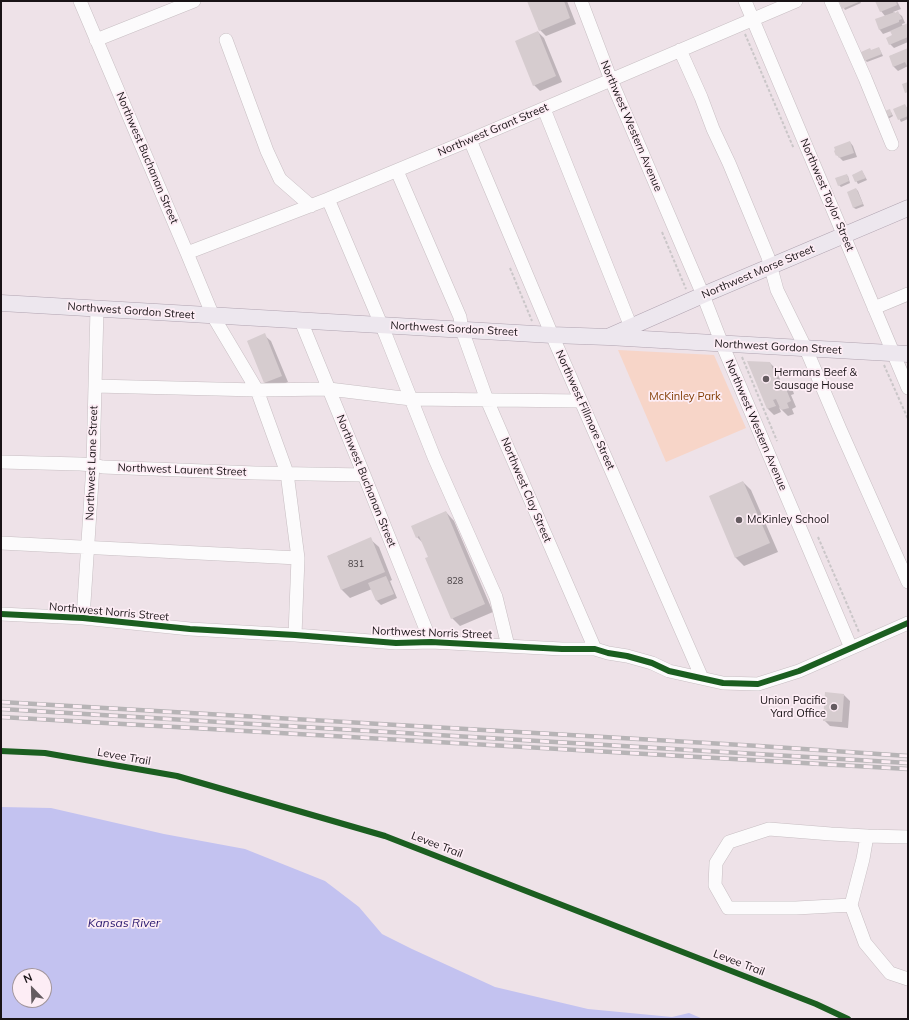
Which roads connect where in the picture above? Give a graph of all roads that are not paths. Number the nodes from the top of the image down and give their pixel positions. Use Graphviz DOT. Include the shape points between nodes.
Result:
graph roads {
  1 [pos="80,1"];
  2 [pos="194,1"];
  3 [pos="581,1"];
  4 [pos="745,1"];
  5 [pos="796,1"];
  6 [pos="831,1"];
  7 [pos="753,19"];
  8 [pos="96,40"];
  9 [pos="226,40"];
  10 [pos="680,50"];
  11 [pos="611,80"];
  12 [pos="544,109"];
  13 [pos="470,140"];
  14 [pos="892,144"];
  15 [pos="397,170"];
  16 [pos="328,199"];
  17 [pos="311,206"];
  18 [pos="908,208"];
  19 [pos="844,235"];
  20 [pos="187,253"];
  21 [pos="771,267"];
  22 [pos="701,291"];
  23 [pos="908,294"];
  24 [pos="1,303"];
  25 [pos="874,308"];
  26 [pos="97,309"];
  27 [pos="213,316"];
  28 [pos="300,321"];
  29 [pos="381,325"];
  30 [pos="631,327"];
  31 [pos="462,330"];
  32 [pos="552,335"];
  33 [pos="608,337"];
  34 [pos="722,344"];
  35 [pos="806,349"];
  36 [pos="893,354"];
  37 [pos="95,386"];
  38 [pos="908,388"];
  39 [pos="329,389"];
  40 [pos="257,390"];
  41 [pos="410,399"];
  42 [pos="487,400"];
  43 [pos="581,401"];
  44 [pos="1,462"];
  45 [pos="94,465"];
  46 [pos="287,473"];
  47 [pos="364,475"];
  48 [pos="1,543"];
  49 [pos="88,548"];
  50 [pos="298,558"];
  51 [pos="908,582"];
  52 [pos="1,614"];
  53 [pos="83,618"];
  54 [pos="908,624"];
  55 [pos="295,635"];
  56 [pos="431,642"];
  57 [pos="857,645"];
  58 [pos="508,646"];
  59 [pos="595,649"];
  60 [pos="702,678"];
  61 [pos="867,836"];
  62 [pos="908,837"];
  63 [pos="851,905"];
  64 [pos="908,979"];
  1 -- 8 [label="street, Northwest Buchanan Street"];
  2 -- 8 [label="street"];
  3 -- 11 [label="street, Northwest Western Avenue"];
  4 -- 7 [label="street, Northwest Taylor Street"];
  5 -- 7 [label="street, Northwest Grant Street"];
  6 -- 14 [label="street"];
  7 -- 10 [label="street, Northwest Grant Street"];
  7 -- 19 [label="street, Northwest Taylor Street"];
  8 -- 20 [label="street, Northwest Buchanan Street"];
  9 -- 17 [label="street" via="280,179"];
  10 -- 11 [label="street, Northwest Grant Street"];
  10 -- 21 [label="street"];
  11 -- 12 [label="street, Northwest Grant Street"];
  11 -- 22 [label="street, Northwest Western Avenue"];
  12 -- 13 [label="street, Northwest Grant Street"];
  12 -- 30 [label="street"];
  13 -- 15 [label="street, Northwest Grant Street"];
  13 -- 32 [label="street, Northwest Fillmore Street"];
  15 -- 16 [label="street, Northwest Grant Street"];
  15 -- 31 [label="street, Northwest Clay Street" via="460,318"];
  16 -- 17 [label="street, Northwest Grant Street"];
  16 -- 29 [label="street"];
  17 -- 20 [label="street, Northwest Grant Street"];
  18 -- 19 [label="main road, Northwest Morse Street"];
  19 -- 21 [label="main road, Northwest Morse Street"];
  19 -- 25 [label="street, Northwest Taylor Street"];
  20 -- 27 [label="street, Northwest Buchanan Street"];
  21 -- 22 [label="main road, Northwest Morse Street"];
  21 -- 35 [label="street" via="777,290"];
  22 -- 30 [label="main road, Northwest Morse Street"];
  22 -- 34 [label="street, Northwest Western Avenue"];
  23 -- 25 [label="street"];
  24 -- 26 [label="main road, Northwest Gordon Street"];
  25 -- 36 [label="street, Northwest Taylor Street"];
  26 -- 27 [label="main road, Northwest Gordon Street"];
  26 -- 37 [label="street, Northwest Lane Street"];
  27 -- 28 [label="main road, Northwest Gordon Street"];
  27 -- 40 [label="street, Northwest Buchanan Street"];
  28 -- 29 [label="main road, Northwest Gordon Street"];
  28 -- 39 [label="street, Northwest Buchanan Street"];
  29 -- 31 [label="main road, Northwest Gordon Street"];
  29 -- 41 [label="street"];
  30 -- 33 [label="main road, Northwest Morse Street"];
  31 -- 32 [label="main road, Northwest Gordon Street"];
  31 -- 42 [label="street, Northwest Clay Street"];
  32 -- 33 [label="main road, Northwest Gordon Street"];
  32 -- 43 [label="street, Northwest Fillmore Street"];
  33 -- 34 [label="main road, Northwest Gordon Street"];
  34 -- 35 [label="main road, Northwest Gordon Street"];
  34 -- 57 [label="street, Northwest Western Avenue"];
  35 -- 36 [label="main road, Northwest Gordon Street"];
  35 -- 51 [label="street"];
  36 -- 38 [label="street, Northwest Taylor Street"];
  37 -- 40 [label="street"];
  37 -- 45 [label="street, Northwest Lane Street"];
  39 -- 40 [label="street"];
  39 -- 41 [label="street"];
  39 -- 47 [label="street, Northwest Buchanan Street"];
  40 -- 46 [label="street, Northwest Buchanan Street"];
  41 -- 42 [label="street"];
  41 -- 58 [label="street" via="496,598"];
  42 -- 43 [label="street"];
  42 -- 59 [label="street, Northwest Clay Street"];
  43 -- 60 [label="street, Northwest Fillmore Street"];
  44 -- 45 [label="street, Northwest Laurent Street"];
  45 -- 46 [label="street, Northwest Laurent Street"];
  45 -- 49 [label="street, Northwest Lane Street"];
  46 -- 47 [label="street, Northwest Laurent Street"];
  46 -- 50 [label="street, Northwest Buchanan Street"];
  47 -- 56 [label="street, Northwest Buchanan Street"];
  48 -- 49 [label="street"];
  49 -- 50 [label="street"];
  49 -- 53 [label="street, Northwest Lane Street"];
  50 -- 55 [label="street, Northwest Buchanan Street"];
  52 -- 53 [label="street, Northwest Norris Street"];
  53 -- 55 [label="street, Northwest Norris Street" via="190,629"];
  54 -- 57 [label="street"];
  55 -- 56 [label="street, Northwest Norris Street" via="396,644"];
  56 -- 58 [label="street, Northwest Norris Street"];
  57 -- 60 [label="street, Northwest Norris Street" via="799,671 758,684 723,683"];
  58 -- 59 [label="street, Northwest Norris Street"];
  59 -- 60 [label="street, Northwest Norris Street"];
  61 -- 62 [label="street"];
  61 -- 63 [label="street"];
  61 -- 63 [label="street" via="770,829 729,842 716,863 714,885 728,908"];
  63 -- 64 [label="street" via="865,943 890,974"];
}
